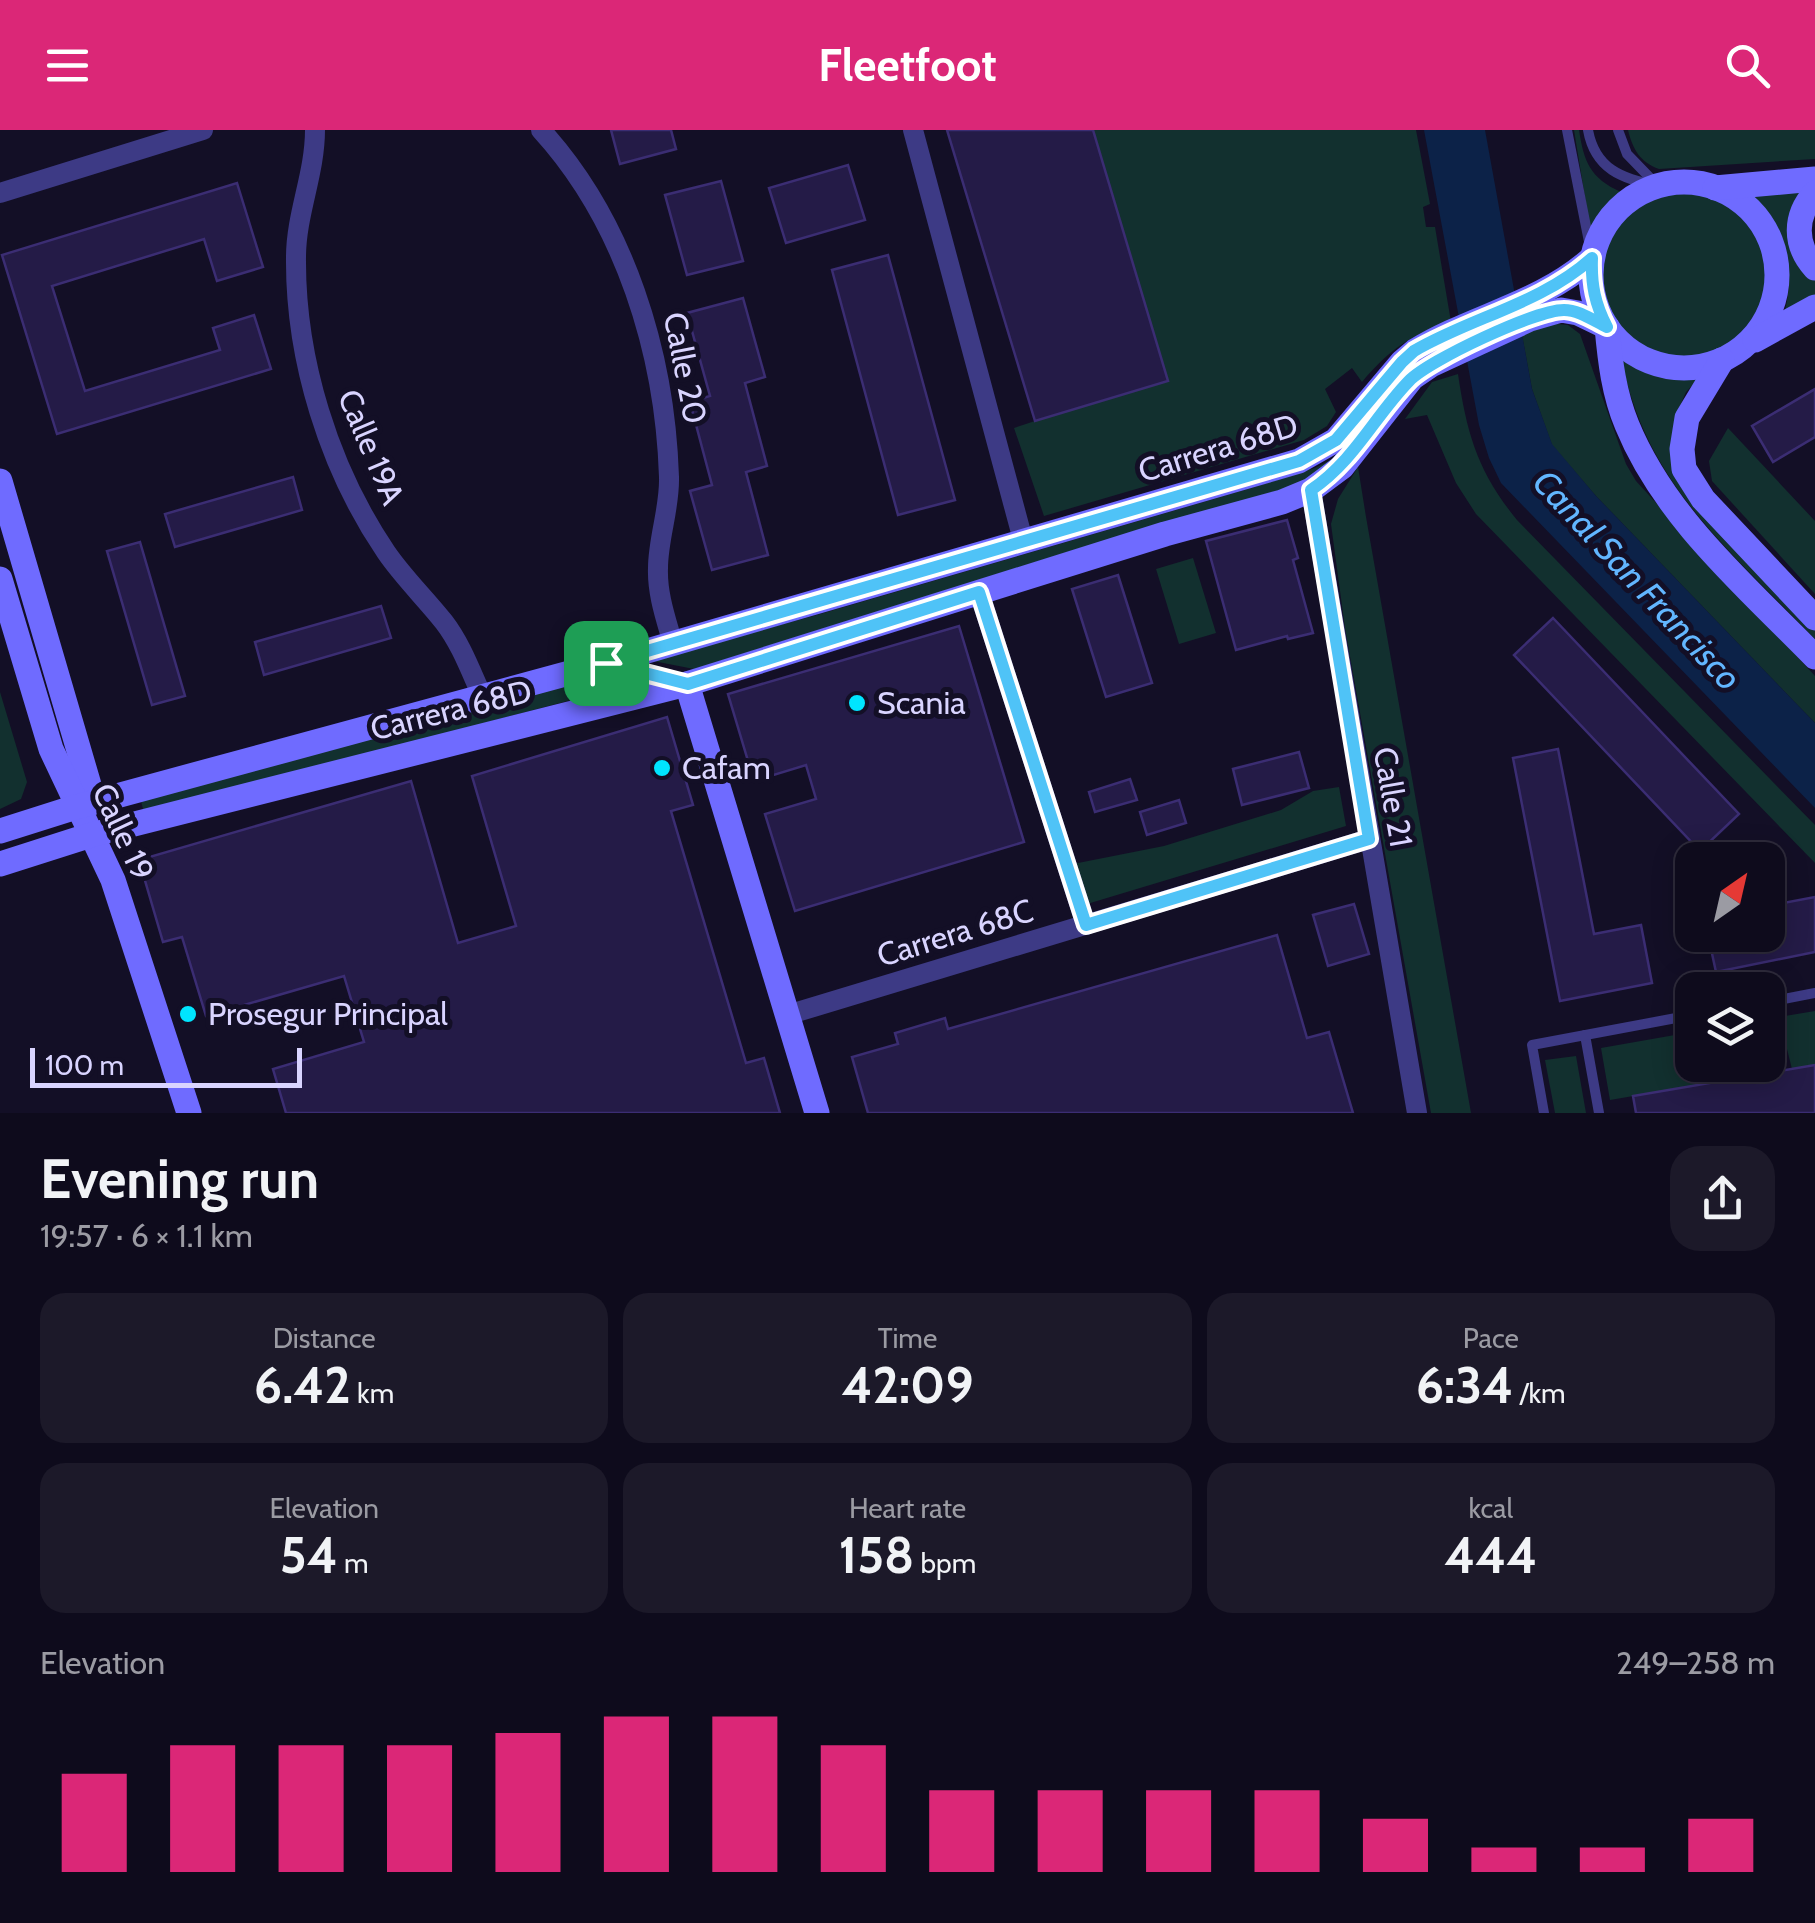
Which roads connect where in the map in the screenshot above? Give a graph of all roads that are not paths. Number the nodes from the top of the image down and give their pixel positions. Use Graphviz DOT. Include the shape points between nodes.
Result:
graph roads {
  1 [pos="203,130"];
  2 [pos="315,130"];
  3 [pos="541,130"];
  4 [pos="913,130"];
  5 [pos="1567,130"];
  6 [pos="1588,130"];
  7 [pos="1618,130"];
  8 [pos="1815,178"];
  9 [pos="1658,186"];
  10 [pos="1715,188"];
  11 [pos="0,192"];
  12 [pos="1815,193"];
  13 [pos="1592,258"];
  14 [pos="1815,268"];
  15 [pos="1815,307"];
  16 [pos="1527,310"];
  17 [pos="1607,327"];
  18 [pos="1450,344"];
  19 [pos="1746,345"];
  20 [pos="1722,360"];
  21 [pos="0,481"];
  22 [pos="1311,490"];
  23 [pos="1022,540"];
  24 [pos="0,578"];
  25 [pos="979,592"];
  26 [pos="1815,618"];
  27 [pos="672,644"];
  28 [pos="1815,658"];
  29 [pos="606,663"];
  30 [pos="688,684"];
  31 [pos="482,696"];
  32 [pos="85,804"];
  33 [pos="0,831"];
  34 [pos="91,836"];
  35 [pos="1369,839"];
  36 [pos="0,864"];
  37 [pos="1086,925"];
  38 [pos="1815,993"];
  39 [pos="1785,999"];
  40 [pos="788,1015"];
  41 [pos="1675,1019"];
  42 [pos="1585,1035"];
  43 [pos="189,1113"];
  44 [pos="817,1113"];
  45 [pos="1417,1113"];
  46 [pos="1544,1113"];
  47 [pos="1599,1113"];
  1 -- 11 [label="street"];
  2 -- 31 [label="street, Calle 19A" via="296,256 316,406 385,551 446,625"];
  3 -- 27 [label="street, Calle 20" via="579,176 645,317 663,400 669,480 658,567"];
  4 -- 23 [label="street"];
  5 -- 13 [label="lane"];
  6 -- 9 [label="lane" via="1592,149 1612,172"];
  7 -- 9 [label="lane" via="1627,154"];
  8 -- 10 [label="main road"];
  9 -- 10 [label="main road" via="1687,182"];
  9 -- 13 [label="main road" via="1617,210"];
  10 -- 19 [label="main road" via="1740,201 1772,244 1774,300"];
  12 -- 14 [label="main road" via="1798,234"];
  13 -- 16 [label="main road, Carrera 68D"];
  13 -- 17 [label="main road" via="1596,306"];
  15 -- 19 [label="main road"];
  16 -- 17 [label="main road, Carrera 68D" via="1569,310"];
  16 -- 18 [label="main road, Carrera 68D"];
  17 -- 20 [label="main road" via="1630,352 1652,363 1700,367"];
  17 -- 28 [label="main road" via="1621,409 1654,477 1720,560"];
  18 -- 22 [label="main road, Carrera 68D" via="1412,378 1342,467"];
  18 -- 23 [label="main road, Carrera 68D" via="1402,362 1336,440 1299,461"];
  19 -- 20 [label="main road"];
  20 -- 26 [label="main road" via="1687,418 1684,469 1704,500"];
  21 -- 32 [label="main road, Calle 19"];
  22 -- 25 [label="main road, Carrera 68D"];
  22 -- 35 [label="street, Calle 21"];
  23 -- 27 [label="main road, Carrera 68D"];
  24 -- 32 [label="main road, Calle 19" via="50,749"];
  25 -- 30 [label="main road, Carrera 68D"];
  25 -- 37 [label="street"];
  27 -- 29 [label="main road, Carrera 68D"];
  29 -- 30 [label="main road"];
  29 -- 31 [label="main road, Carrera 68D"];
  30 -- 34 [label="main road, Carrera 68D"];
  30 -- 40 [label="main road"];
  31 -- 32 [label="main road, Carrera 68D"];
  32 -- 33 [label="main road, Carrera 68D"];
  32 -- 34 [label="main road, Calle 19"];
  34 -- 36 [label="main road, Carrera 68D"];
  34 -- 43 [label="main road, Calle 19" via="120,900"];
  35 -- 37 [label="street, Carrera 68C"];
  35 -- 45 [label="street, Calle 21"];
  37 -- 40 [label="street, Carrera 68C"];
  38 -- 39 [label="lane"];
  40 -- 44 [label="main road"];
  41 -- 42 [label="lane"];
  42 -- 46 [label="lane" via="1532,1045"];
  42 -- 47 [label="lane"];
}
